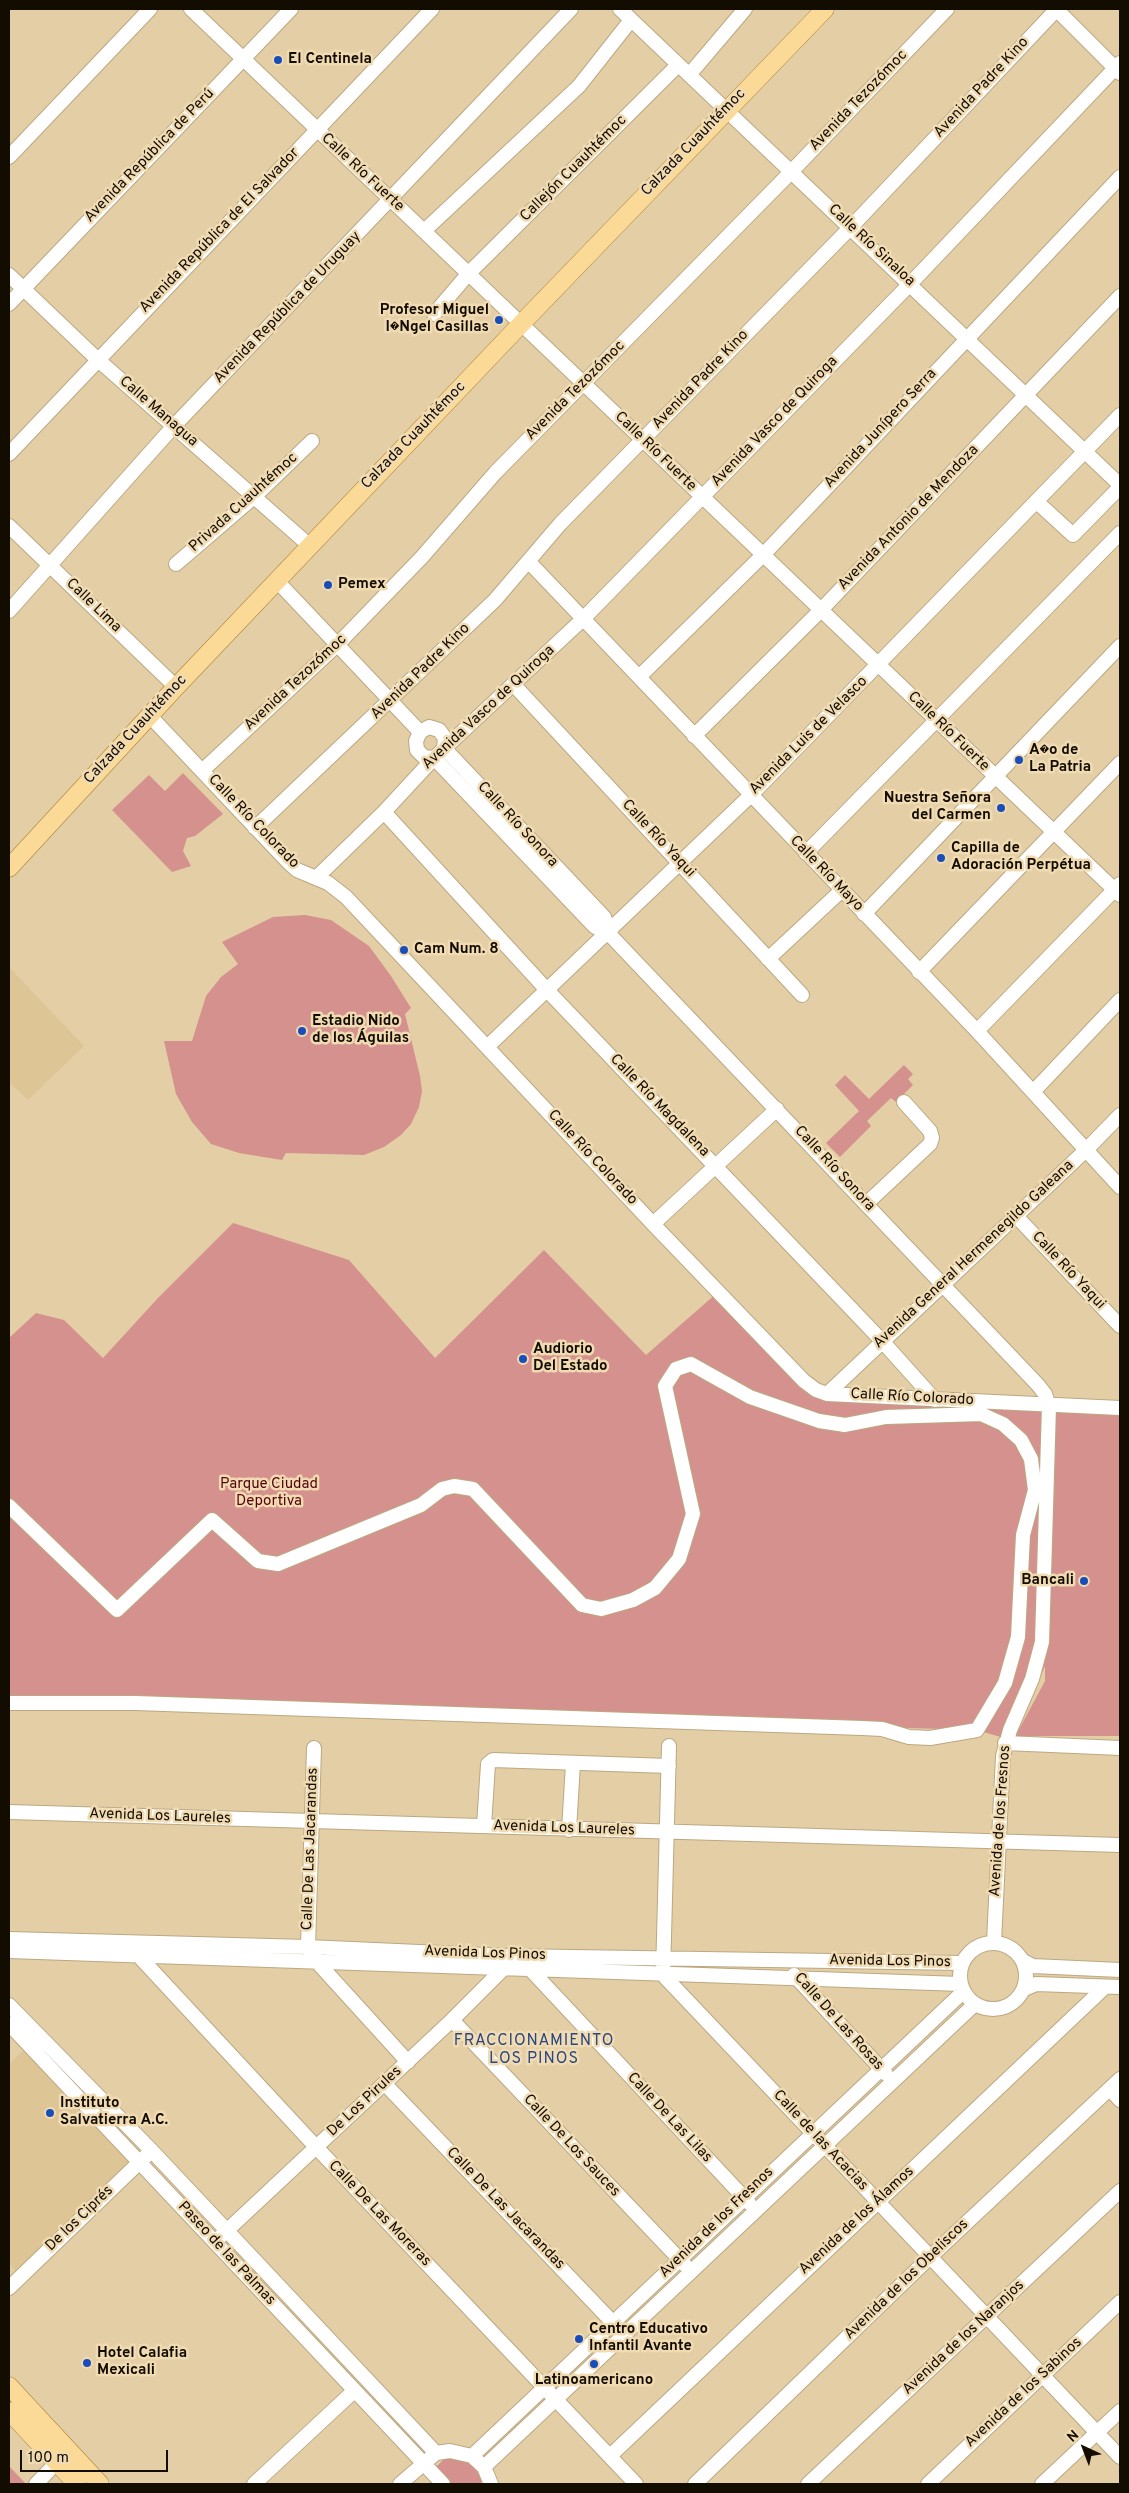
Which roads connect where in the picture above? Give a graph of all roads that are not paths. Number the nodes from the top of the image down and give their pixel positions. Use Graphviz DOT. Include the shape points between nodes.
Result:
graph roads {
  1 [pos="150,9"];
  2 [pos="191,9"];
  3 [pos="291,9"];
  4 [pos="432,9"];
  5 [pos="571,9"];
  6 [pos="620,9"];
  7 [pos="745,9"];
  8 [pos="825,9"];
  9 [pos="947,9"];
  10 [pos="1056,9"];
  11 [pos="631,20"];
  12 [pos="243,58"];
  13 [pos="678,65"];
  14 [pos="1118,68"];
  15 [pos="689,75"];
  16 [pos="726,110"];
  17 [pos="317,130"];
  18 [pos="9,157"];
  19 [pos="791,172"];
  20 [pos="1120,177"];
  21 [pos="391,200"];
  22 [pos="851,228"];
  23 [pos="424,231"];
  24 [pos="469,273"];
  25 [pos="9,275"];
  26 [pos="910,284"];
  27 [pos="23,289"];
  28 [pos="1120,296"];
  29 [pos="9,304"];
  30 [pos="434,314"];
  31 [pos="521,324"];
  32 [pos="966,338"];
  33 [pos="97,359"];
  34 [pos="584,384"];
  35 [pos="1025,397"];
  36 [pos="1120,415"];
  37 [pos="174,427"];
  38 [pos="642,440"];
  39 [pos="312,441"];
  40 [pos="1085,452"];
  41 [pos="9,454"];
  42 [pos="1120,486"];
  43 [pos="255,496"];
  44 [pos="702,497"];
  45 [pos="1037,502"];
  46 [pos="9,526"];
  47 [pos="1120,533"];
  48 [pos="310,546"];
  49 [pos="764,554"];
  50 [pos="529,562"];
  51 [pos="176,564"];
  52 [pos="51,566"];
  53 [pos="277,581"];
  54 [pos="821,610"];
  55 [pos="9,611"];
  56 [pos="583,619"];
  57 [pos="338,644"];
  58 [pos="1120,646"];
  59 [pos="879,664"];
  60 [pos="639,678"];
  61 [pos="513,684"];
  62 [pos="176,687"];
  63 [pos="391,701"];
  64 [pos="150,716"];
  65 [pos="936,721"];
  66 [pos="420,732"];
  67 [pos="694,736"];
  68 [pos="444,748"];
  69 [pos="434,758"];
  70 [pos="1120,763"];
  71 [pos="202,771"];
  72 [pos="995,777"];
  73 [pos="751,795"];
  74 [pos="384,812"];
  75 [pos="255,828"];
  76 [pos="1053,833"];
  77 [pos="806,853"];
  78 [pos="680,862"];
  79 [pos="9,868"];
  80 [pos="316,878"];
  81 [pos="842,890"];
  82 [pos="1118,890"];
  83 [pos="864,914"];
  84 [pos="609,933"];
  85 [pos="768,959"];
  86 [pos="919,972"];
  87 [pos="546,989"];
  88 [pos="802,995"];
  89 [pos="1120,1000"];
  90 [pos="977,1031"];
  91 [pos="487,1047"];
  92 [pos="1032,1092"];
  93 [pos="904,1102"];
  94 [pos="777,1109"];
  95 [pos="1120,1115"];
  96 [pos="1086,1150"];
  97 [pos="716,1166"];
  98 [pos="1120,1187"];
  99 [pos="866,1204"];
  100 [pos="1016,1216"];
  101 [pos="653,1224"];
  102 [pos="943,1285"];
  103 [pos="1120,1326"];
  104 [pos="883,1342"];
  105 [pos="827,1394"];
  106 [pos="934,1400"];
  107 [pos="1049,1406"];
  108 [pos="1120,1408"];
  109 [pos="9,1506"];
  110 [pos="9,1703"];
  111 [pos="1005,1743"];
  112 [pos="669,1746"];
  113 [pos="314,1748"];
  114 [pos="1120,1748"];
  115 [pos="572,1764"];
  116 [pos="669,1766"];
  117 [pos="9,1812"];
  118 [pos="313,1821"];
  119 [pos="484,1826"];
  120 [pos="569,1830"];
  121 [pos="667,1832"];
  122 [pos="998,1842"];
  123 [pos="1120,1845"];
  124 [pos="9,1939"];
  125 [pos="125,1941"];
  126 [pos="994,1942"];
  127 [pos="308,1947"];
  128 [pos="9,1952"];
  129 [pos="138,1955"];
  130 [pos="664,1957"];
  131 [pos="1023,1960"];
  132 [pos="786,1961"];
  133 [pos="505,1962"];
  134 [pos="530,1962"];
  135 [pos="318,1963"];
  136 [pos="962,1963"];
  137 [pos="1120,1970"];
  138 [pos="663,1975"];
  139 [pos="796,1978"];
  140 [pos="1105,1987"];
  141 [pos="1120,1987"];
  142 [pos="962,1988"];
  143 [pos="1024,1989"];
  144 [pos="975,2004"];
  145 [pos="9,2005"];
  146 [pos="452,2020"];
  147 [pos="9,2024"];
  148 [pos="408,2062"];
  149 [pos="881,2069"];
  150 [pos="1120,2079"];
  151 [pos="892,2081"];
  152 [pos="385,2084"];
  153 [pos="1110,2088"];
  154 [pos="1120,2100"];
  155 [pos="812,2133"];
  156 [pos="824,2145"];
  157 [pos="317,2148"];
  158 [pos="152,2150"];
  159 [pos="140,2161"];
  160 [pos="1120,2192"];
  161 [pos="744,2198"];
  162 [pos="877,2202"];
  163 [pos="756,2210"];
  164 [pos="226,2232"];
  165 [pos="214,2242"];
  166 [pos="930,2257"];
  167 [pos="679,2260"];
  168 [pos="691,2272"];
  169 [pos="9,2288"];
  170 [pos="1120,2302"];
  171 [pos="987,2316"];
  172 [pos="613,2322"];
  173 [pos="625,2335"];
  174 [pos="1042,2375"];
  175 [pos="9,2386"];
  176 [pos="544,2388"];
  177 [pos="354,2391"];
  178 [pos="556,2400"];
  179 [pos="9,2411"];
  180 [pos="1120,2411"];
  181 [pos="1097,2433"];
  182 [pos="436,2453"];
  183 [pos="62,2456"];
  184 [pos="472,2456"];
  185 [pos="610,2456"];
  186 [pos="1120,2457"];
  187 [pos="423,2463"];
  188 [pos="484,2467"];
  189 [pos="36,2484"];
  190 [pos="77,2484"];
  191 [pos="100,2484"];
  192 [pos="254,2484"];
  193 [pos="400,2484"];
  194 [pos="443,2484"];
  195 [pos="491,2484"];
  196 [pos="636,2484"];
  197 [pos="695,2484"];
  198 [pos="808,2484"];
  199 [pos="928,2484"];
  200 [pos="1042,2484"];
  1 -- 18 [label="street"];
  2 -- 12 [label="street, Calle Río Fuerte"];
  3 -- 12 [label="street, Avenida República de Perú"];
  4 -- 17 [label="street, Avenida República de El Salvador"];
  5 -- 21 [label="street, Avenida República de Uruguay"];
  6 -- 11 [label="street, Calle Río Sinaloa"];
  7 -- 15 [label="street"];
  8 -- 16 [label="main road, Calzada Cuauhtémoc"];
  9 -- 19 [label="street, Avenida Tezozómoc"];
  10 -- 14 [label="street"];
  10 -- 22 [label="street, Avenida Padre Kino"];
  11 -- 13 [label="street, Calle Río Sinaloa"];
  11 -- 23 [label="street" via="580,86"];
  12 -- 17 [label="street, Calle Río Fuerte"];
  12 -- 27 [label="street, Avenida República de Perú"];
  13 -- 15 [label="street, Calle Río Sinaloa"];
  13 -- 24 [label="street, Callejón Cuauhtémoc"];
  14 -- 26 [label="street, Avenida Vasco de Quiroga"];
  15 -- 16 [label="street, Calle Río Sinaloa"];
  16 -- 19 [label="street, Calle Río Sinaloa"];
  16 -- 31 [label="main road, Calzada Cuauhtémoc"];
  17 -- 21 [label="street, Calle Río Fuerte"];
  17 -- 33 [label="street, Avenida República de El Salvador"];
  19 -- 22 [label="street, Calle Río Sinaloa"];
  19 -- 34 [label="street, Avenida Tezozómoc"];
  20 -- 32 [label="street, Avenida Junípero Serra"];
  21 -- 23 [label="street, Calle Río Fuerte"];
  21 -- 37 [label="street, Avenida República de Uruguay"];
  22 -- 26 [label="street, Calle Río Sinaloa"];
  22 -- 38 [label="street, Avenida Padre Kino"];
  23 -- 24 [label="street, Calle Río Fuerte"];
  24 -- 30 [label="street"];
  24 -- 31 [label="street, Calle Río Fuerte"];
  25 -- 27 [label="street, Calle Managua"];
  26 -- 32 [label="street, Calle Río Sinaloa"];
  26 -- 44 [label="street, Avenida Vasco de Quiroga"];
  27 -- 29 [label="street, Avenida República de Perú"];
  27 -- 33 [label="street, Calle Managua"];
  28 -- 35 [label="street, Avenida Antonio de Mendoza"];
  31 -- 34 [label="street, Calle Río Fuerte"];
  31 -- 48 [label="main road, Calzada Cuauhtémoc"];
  32 -- 35 [label="street, Calle Río Sinaloa"];
  32 -- 49 [label="street, Avenida Junípero Serra"];
  33 -- 37 [label="street, Calle Managua"];
  33 -- 41 [label="street, Avenida República de El Salvador"];
  34 -- 38 [label="street, Calle Río Fuerte"];
  34 -- 57 [label="street, Avenida Tezozómoc" via="495,473 422,557"];
  35 -- 40 [label="street, Calle Río Sinaloa"];
  35 -- 54 [label="street, Avenida Antonio de Mendoza"];
  36 -- 40 [label="street, Avenida Luis de Velasco"];
  37 -- 43 [label="street, Calle Managua"];
  37 -- 52 [label="street, Avenida República de Uruguay"];
  38 -- 44 [label="street, Calle Río Fuerte"];
  38 -- 50 [label="street, Avenida Padre Kino" via="560,524"];
  39 -- 43 [label="street, Privada Cuauhtémoc"];
  40 -- 42 [label="street, Calle Río Sinaloa"];
  40 -- 45 [label="street, Avenida Luis de Velasco"];
  42 -- 45 [label="street" via="1073,535"];
  43 -- 48 [label="street, Calle Managua"];
  43 -- 51 [label="street, Privada Cuauhtémoc"];
  44 -- 49 [label="street, Calle Río Fuerte"];
  44 -- 56 [label="street, Avenida Vasco de Quiroga"];
  45 -- 59 [label="street, Avenida Luis de Velasco"];
  46 -- 52 [label="street, Calle Lima"];
  47 -- 65 [label="street"];
  48 -- 53 [label="main road, Calzada Cuauhtémoc"];
  49 -- 54 [label="street, Calle Río Fuerte"];
  49 -- 60 [label="street, Avenida Junípero Serra"];
  50 -- 56 [label="street, Calle Río Mayo"];
  50 -- 63 [label="street, Avenida Padre Kino" via="495,600"];
  52 -- 55 [label="street, Avenida República de Uruguay"];
  52 -- 62 [label="street, Calle Lima"];
  53 -- 57 [label="street"];
  53 -- 62 [label="main road, Calzada Cuauhtémoc"];
  54 -- 59 [label="street, Calle Río Fuerte"];
  54 -- 67 [label="street, Avenida Antonio de Mendoza"];
  56 -- 60 [label="street, Calle Río Mayo"];
  56 -- 61 [label="street, Avenida Vasco de Quiroga"];
  57 -- 63 [label="street"];
  57 -- 71 [label="street, Avenida Tezozómoc"];
  58 -- 72 [label="street"];
  59 -- 65 [label="street, Calle Río Fuerte"];
  59 -- 73 [label="street, Avenida Luis de Velasco"];
  60 -- 67 [label="street, Calle Río Mayo"];
  61 -- 68 [label="street, Avenida Vasco de Quiroga"];
  61 -- 78 [label="street, Calle Río Yaqui"];
  62 -- 64 [label="main road, Calzada Cuauhtémoc"];
  63 -- 66 [label="street"];
  63 -- 75 [label="street, Avenida Padre Kino"];
  64 -- 71 [label="street, Calle Río Colorado"];
  64 -- 79 [label="main road, Calzada Cuauhtémoc"];
  65 -- 72 [label="street, Calle Río Fuerte"];
  65 -- 77 [label="street"];
  66 -- 68 [label="street, Calle Río Sonora" via="429,727 439,730 445,738"];
  66 -- 69 [label="street, Calle Río Sonora" via="416,741 418,750 424,757"];
  67 -- 73 [label="street, Calle Río Mayo"];
  68 -- 69 [label="street, Avenida Vasco de Quiroga"];
  68 -- 84 [label="street, Calle Río Sonora" via="604,917"];
  69 -- 74 [label="street, Avenida Vasco de Quiroga"];
  69 -- 84 [label="street, Calle Río Sonora" via="594,926"];
  70 -- 76 [label="street"];
  71 -- 75 [label="street, Calle Río Colorado"];
  72 -- 76 [label="street, Calle Río Fuerte"];
  72 -- 83 [label="street"];
  73 -- 77 [label="street, Calle Río Mayo"];
  73 -- 78 [label="street, Avenida Luis de Velasco"];
  74 -- 80 [label="street, Avenida Vasco de Quiroga"];
  74 -- 87 [label="street, Calle Río Magdalena"];
  75 -- 80 [label="street, Calle Río Colorado" via="297,870"];
  76 -- 82 [label="street, Calle Río Fuerte"];
  76 -- 86 [label="street"];
  77 -- 81 [label="street, Calle Río Mayo"];
  78 -- 84 [label="street, Avenida Luis de Velasco"];
  78 -- 85 [label="street, Calle Río Yaqui"];
  80 -- 91 [label="street, Calle Río Colorado" via="346,897"];
  81 -- 83 [label="street, Calle Río Mayo"];
  81 -- 85 [label="street"];
  82 -- 90 [label="street"];
  83 -- 86 [label="street, Calle Río Mayo"];
  84 -- 87 [label="street, Avenida Luis de Velasco"];
  84 -- 94 [label="street, Calle Río Sonora"];
  85 -- 88 [label="street, Calle Río Yaqui"];
  86 -- 90 [label="street, Calle Río Mayo"];
  87 -- 91 [label="street, Avenida Luis de Velasco"];
  87 -- 97 [label="street, Calle Río Magdalena"];
  89 -- 92 [label="street"];
  90 -- 92 [label="street, Calle Río Mayo"];
  91 -- 101 [label="street, Calle Río Colorado"];
  92 -- 96 [label="street, Calle Río Mayo"];
  93 -- 99 [label="street" via="930,1131 930,1144"];
  94 -- 97 [label="street"];
  94 -- 99 [label="street, Calle Río Sonora"];
  95 -- 96 [label="street, Avenida General Hermenegildo Galeana"];
  96 -- 98 [label="street, Calle Río Mayo"];
  96 -- 100 [label="street, Avenida General Hermenegildo Galeana"];
  97 -- 101 [label="street"];
  97 -- 104 [label="street, Calle Río Magdalena"];
  99 -- 102 [label="street, Calle Río Sonora"];
  100 -- 102 [label="street, Avenida General Hermenegildo Galeana"];
  100 -- 103 [label="street, Calle Río Yaqui"];
  101 -- 105 [label="street, Calle Río Colorado" via="804,1381"];
  102 -- 104 [label="street, Avenida General Hermenegildo Galeana"];
  102 -- 107 [label="street, Calle Río Sonora" via="1038,1385"];
  104 -- 105 [label="street, Avenida General Hermenegildo Galeana"];
  104 -- 106 [label="street, Calle Río Magdalena"];
  105 -- 106 [label="street, Calle Río Colorado"];
  106 -- 107 [label="street, Calle Río Colorado"];
  107 -- 108 [label="street, Calle Río Colorado"];
  107 -- 111 [label="street, Avenida de los Fresnos" via="1042,1642 1032,1679"];
  109 -- 110 [label="street" via="117,1610 212,1520 258,1561 278,1564 421,1504 442,1489 454,1486 473,1489 582,1605 601,1609 633,1600 655,1588 680,1559 693,1514 665,1386 676,1369 691,1364 750,1397 819,1421 845,1425 886,1417 981,1414 1003,1424 1021,1440 1031,1459 1035,1490 1023,1536 1018,1637 1005,1683 977,1730 930,1738 862,1728 135,1703"];
  111 -- 114 [label="street"];
  111 -- 122 [label="street, Avenida de los Fresnos"];
  112 -- 116 [label="street"];
  113 -- 118 [label="street, Calle De Las Jacarandas"];
  115 -- 116 [label="street"];
  115 -- 119 [label="street" via="493,1760 488,1764"];
  115 -- 120 [label="street"];
  116 -- 121 [label="street"];
  117 -- 118 [label="street, Avenida Los Laureles"];
  118 -- 119 [label="street, Avenida Los Laureles"];
  118 -- 127 [label="street, Calle De Las Jacarandas"];
  119 -- 120 [label="street, Avenida Los Laureles"];
  120 -- 121 [label="street, Avenida Los Laureles"];
  121 -- 122 [label="street, Avenida Los Laureles"];
  121 -- 130 [label="street"];
  122 -- 123 [label="street, Avenida Los Laureles"];
  122 -- 126 [label="street, Avenida de los Fresnos"];
  124 -- 125 [label="street, Avenida Los Pinos"];
  125 -- 127 [label="street, Avenida Los Pinos"];
  125 -- 129 [label="street, Calle De Las Moreras"];
  126 -- 131 [label="street" via="1011,1948"];
  126 -- 136 [label="street" via="972,1950"];
  127 -- 133 [label="street, Avenida Los Pinos"];
  127 -- 135 [label="street, Calle De Las Jacarandas"];
  128 -- 129 [label="street, Avenida Los Pinos"];
  129 -- 135 [label="street, Avenida Los Pinos"];
  129 -- 157 [label="street, Calle De Las Moreras"];
  130 -- 132 [label="street, Avenida Los Pinos"];
  130 -- 134 [label="street, Avenida Los Pinos"];
  130 -- 138 [label="street"];
  131 -- 137 [label="street" via="1033,1966"];
  131 -- 143 [label="street" via="1026,1970"];
  132 -- 136 [label="street, Avenida Los Pinos"];
  132 -- 139 [label="street, Calle De Las Rosas"];
  133 -- 134 [label="street, Avenida Los Pinos"];
  133 -- 135 [label="street, Avenida Los Pinos"];
  133 -- 146 [label="street, De Los Pirules"];
  134 -- 138 [label="street, Avenida Los Pinos"];
  134 -- 161 [label="street, Calle De Las Lilas"];
  135 -- 148 [label="street, Calle De Las Jacarandas"];
  136 -- 142 [label="street"];
  138 -- 139 [label="street, Avenida Los Pinos"];
  138 -- 155 [label="street, Calle de las Acacias"];
  139 -- 142 [label="street, Avenida Los Pinos"];
  139 -- 149 [label="street, Calle De Las Rosas"];
  140 -- 141 [label="street"];
  140 -- 143 [label="street" via="1036,1984"];
  140 -- 162 [label="street, Avenida de los Álamos"];
  142 -- 144 [label="street"];
  142 -- 149 [label="street, Avenida de los Fresnos"];
  143 -- 144 [label="street" via="1019,1997 1003,2007 993,2009"];
  144 -- 151 [label="street, Avenida de los Fresnos"];
  145 -- 158 [label="street, Paseo de las Palmas"];
  146 -- 148 [label="street, De Los Pirules"];
  146 -- 167 [label="street, Calle De Los Sauces"];
  147 -- 159 [label="street, Paseo de las Palmas"];
  148 -- 152 [label="street, De Los Pirules"];
  149 -- 151 [label="street, Calle De Las Rosas"];
  149 -- 155 [label="street, Avenida de los Fresnos"];
  150 -- 153 [label="street, Avenida de los Obeliscos"];
  151 -- 156 [label="street, Avenida de los Fresnos"];
  152 -- 157 [label="street, De Los Pirules"];
  152 -- 172 [label="street, Calle De Las Jacarandas"];
  153 -- 154 [label="street"];
  153 -- 166 [label="street, Avenida de los Obeliscos"];
  155 -- 156 [label="street, Calle de las Acacias"];
  155 -- 161 [label="street, Avenida de los Fresnos"];
  156 -- 162 [label="street, Calle de las Acacias"];
  156 -- 163 [label="street, Avenida de los Fresnos"];
  157 -- 164 [label="street, De Los Pirules"];
  157 -- 176 [label="street, Calle De Las Moreras"];
  158 -- 159 [label="street, De los Ciprés"];
  158 -- 164 [label="street, Paseo de las Palmas"];
  159 -- 165 [label="street, Paseo de las Palmas"];
  159 -- 169 [label="street, De los Ciprés"];
  160 -- 171 [label="street, Avenida de los Naranjos"];
  161 -- 163 [label="street, Calle De Las Lilas"];
  161 -- 167 [label="street, Avenida de los Fresnos"];
  162 -- 166 [label="street, Calle de las Acacias"];
  162 -- 185 [label="street, Avenida de los Álamos"];
  163 -- 168 [label="street, Avenida de los Fresnos"];
  164 -- 165 [label="street, De Los Pirules"];
  164 -- 182 [label="street, Paseo de las Palmas"];
  165 -- 177 [label="street, Paseo de las Palmas"];
  166 -- 171 [label="street, Calle de las Acacias"];
  166 -- 197 [label="street, Avenida de los Obeliscos"];
  167 -- 168 [label="street, Calle De Los Sauces"];
  167 -- 172 [label="street, Avenida de los Fresnos"];
  168 -- 173 [label="street, Avenida de los Fresnos"];
  170 -- 174 [label="street, Avenida de los Sabinos"];
  171 -- 174 [label="street, Calle de las Acacias"];
  171 -- 198 [label="street, Avenida de los Naranjos"];
  172 -- 173 [label="street, Calle De Las Jacarandas"];
  172 -- 176 [label="street, Avenida de los Fresnos"];
  173 -- 178 [label="street, Avenida de los Fresnos"];
  174 -- 181 [label="street, Calle de las Acacias"];
  174 -- 199 [label="street, Avenida de los Sabinos"];
  175 -- 183 [label="main road"];
  176 -- 178 [label="street, Calle De Las Moreras"];
  176 -- 184 [label="street, Avenida de los Fresnos"];
  177 -- 187 [label="street, Paseo de las Palmas"];
  177 -- 192 [label="street"];
  178 -- 185 [label="street, Calle De Las Moreras"];
  178 -- 188 [label="street, Avenida de los Fresnos"];
  179 -- 183 [label="main road"];
  180 -- 181 [label="street"];
  181 -- 186 [label="street, Calle de las Acacias"];
  181 -- 200 [label="street"];
  182 -- 184 [label="street"];
  182 -- 187 [label="street"];
  183 -- 189 [label="street"];
  183 -- 190 [label="main road"];
  183 -- 191 [label="main road"];
  184 -- 188 [label="street"];
  185 -- 196 [label="street, Calle De Las Moreras"];
  187 -- 193 [label="street"];
  187 -- 194 [label="street, Paseo de las Palmas"];
  188 -- 195 [label="street"];
}
